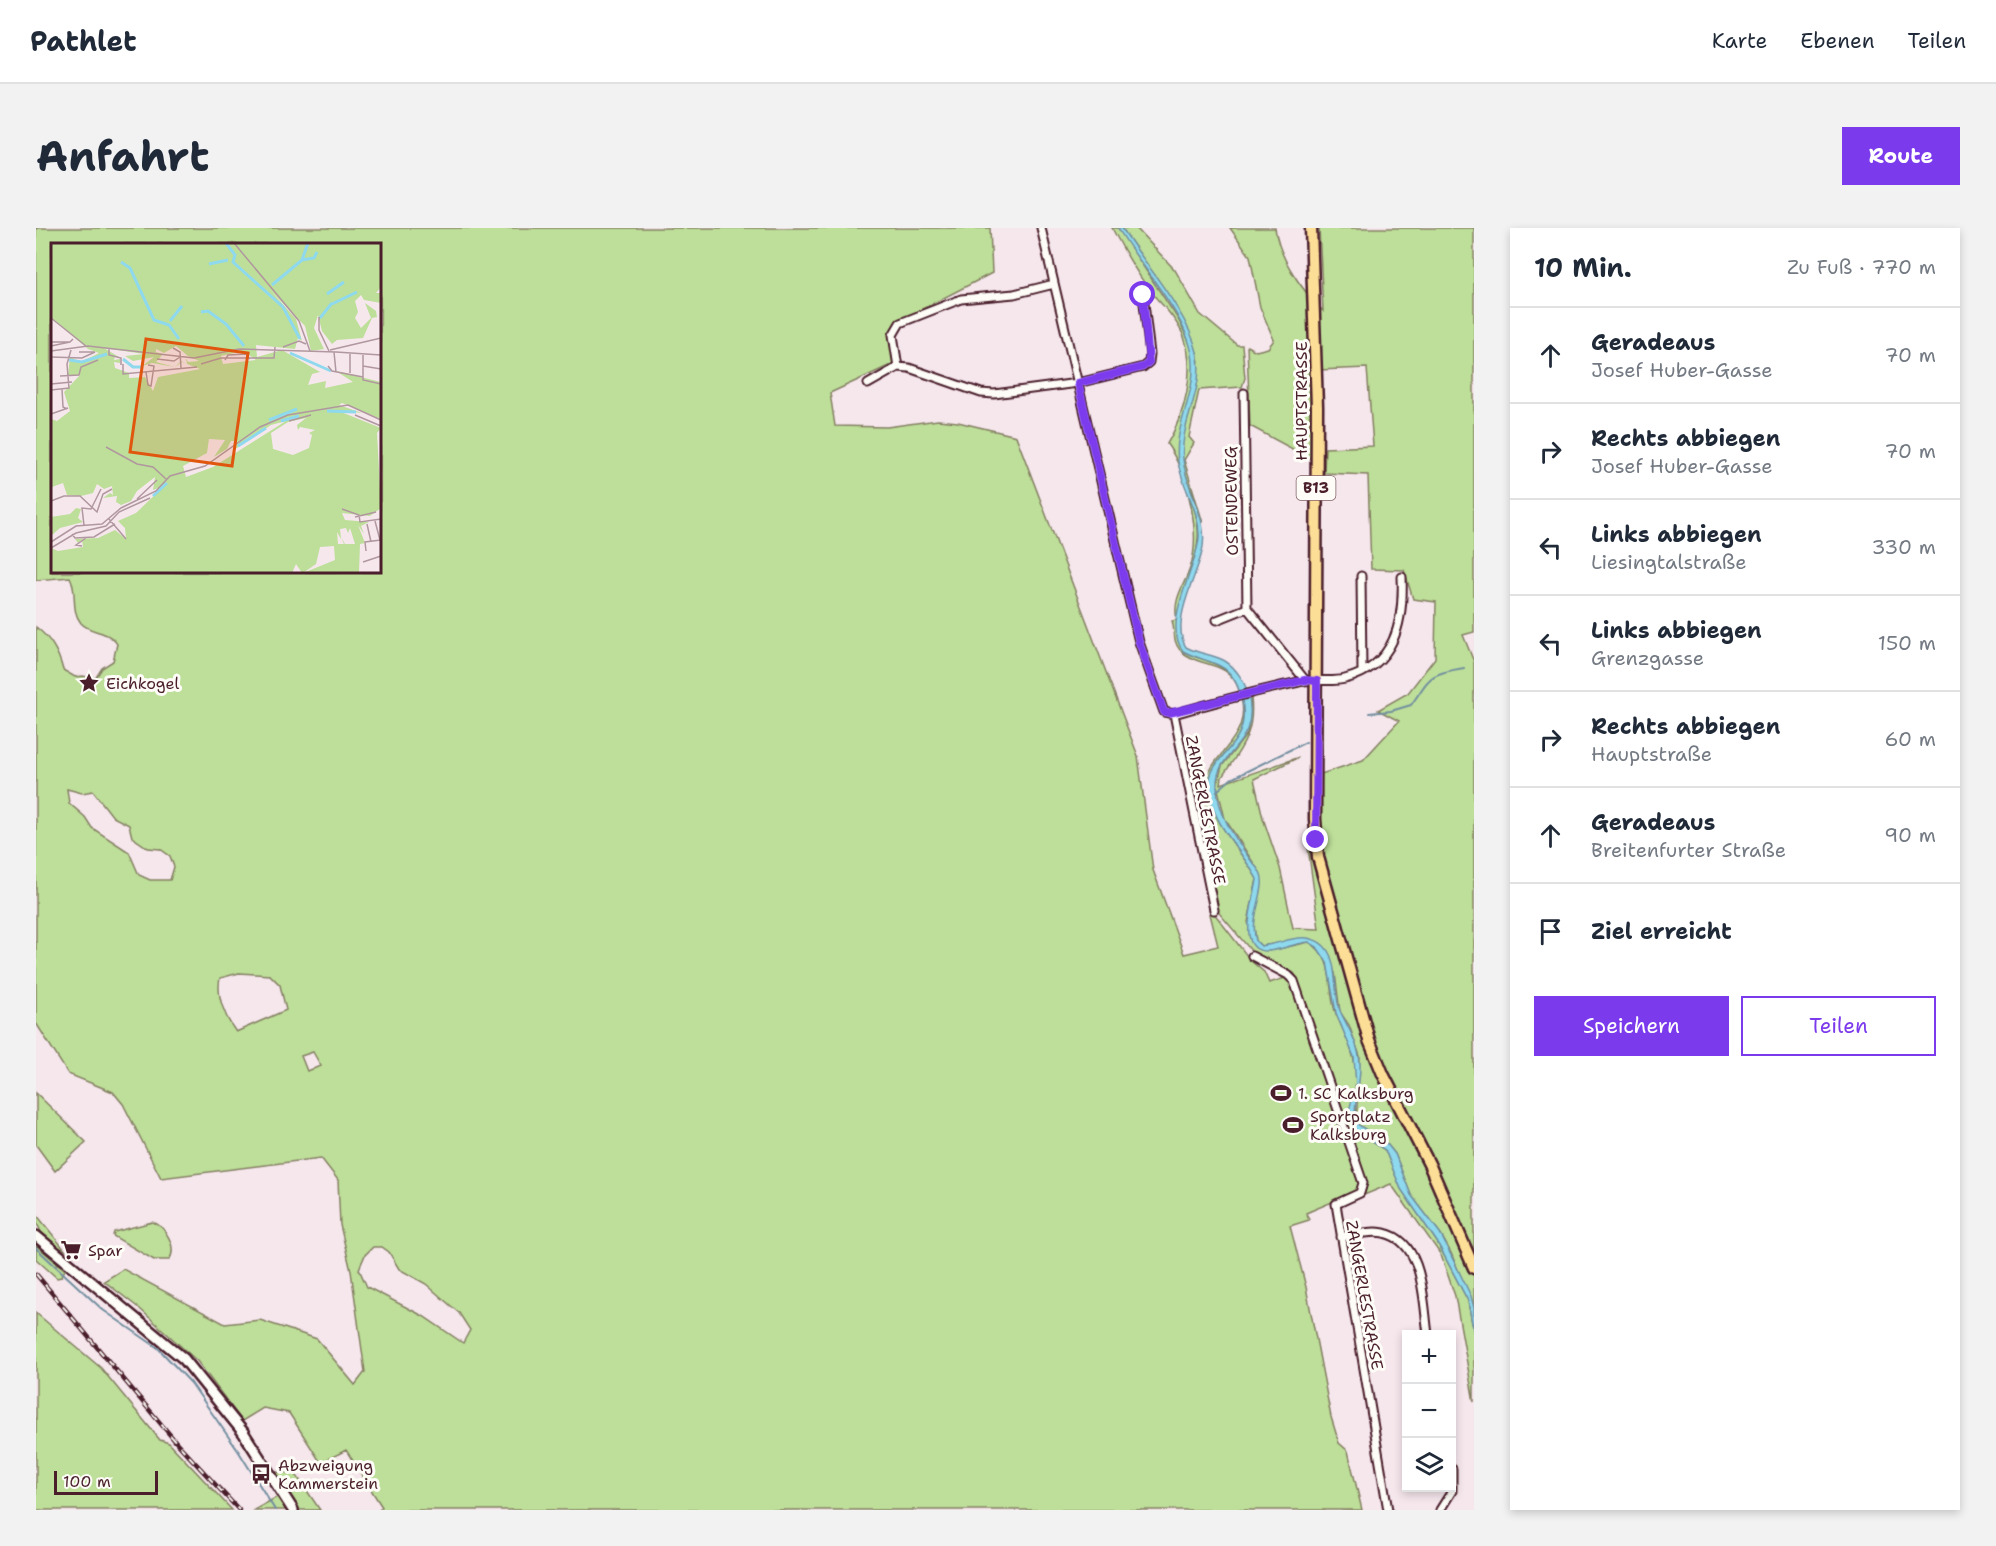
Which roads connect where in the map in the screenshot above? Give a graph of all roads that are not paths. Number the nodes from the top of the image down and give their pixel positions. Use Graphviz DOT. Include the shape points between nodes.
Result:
graph roads {
  1 [pos="1041,228"];
  2 [pos="1311,228"];
  3 [pos="1054,284"];
  4 [pos="1143,295"];
  5 [pos="898,368"];
  6 [pos="1078,383"];
  7 [pos="868,384"];
  8 [pos="1244,393"];
  9 [pos="1360,576"];
  10 [pos="1402,577"];
  11 [pos="1247,608"];
  12 [pos="1217,620"];
  13 [pos="1362,672"];
  14 [pos="1305,680"];
  15 [pos="1317,681"];
  16 [pos="1174,714"];
  17 [pos="1214,910"];
  18 [pos="1252,956"];
  19 [pos="36,1236"];
  20 [pos="1341,1237"];
  21 [pos="1474,1268"];
  22 [pos="1427,1330"];
  23 [pos="1451,1492"];
  24 [pos="293,1510"];
  25 [pos="1388,1510"];
  26 [pos="1440,1510"];
  1 -- 3 [label="street"];
  2 -- 15 [label="main road, HAUPTSTRASSE / B13" via="1317,387"];
  3 -- 5 [label="street" via="1014,294 961,299 900,323 893,335"];
  3 -- 6 [label="street"];
  4 -- 6 [label="street" via="1149,362 1143,367"];
  5 -- 6 [label="street" via="909,368 981,393"];
  5 -- 7 [label="street"];
  6 -- 16 [label="street" via="1139,642 1158,701 1164,712"];
  8 -- 11 [label="street, OSTENDEWEG"];
  9 -- 13 [label="street"];
  10 -- 13 [label="street" via="1404,608 1395,638 1384,655"];
  11 -- 12 [label="street"];
  11 -- 14 [label="street"];
  13 -- 15 [label="street" via="1345,679"];
  14 -- 15 [label="street"];
  14 -- 16 [label="street"];
  15 -- 21 [label="main road, HAUPTSTRASSE / B13" via="1318,857 1364,1023 1383,1074 1430,1164"];
  16 -- 17 [label="street, ZANGERLESTRASSE"];
  18 -- 20 [label="street, ZANGERLESTRASSE" via="1294,981 1361,1176 1364,1187 1360,1193 1336,1204"];
  19 -- 24 [label="main road" via="179,1355 243,1432"];
  20 -- 22 [label="street" via="1383,1232 1398,1238 1410,1250"];
  20 -- 25 [label="street, ZANGERLESTRASSE"];
  23 -- 26 [label="street"];
}
